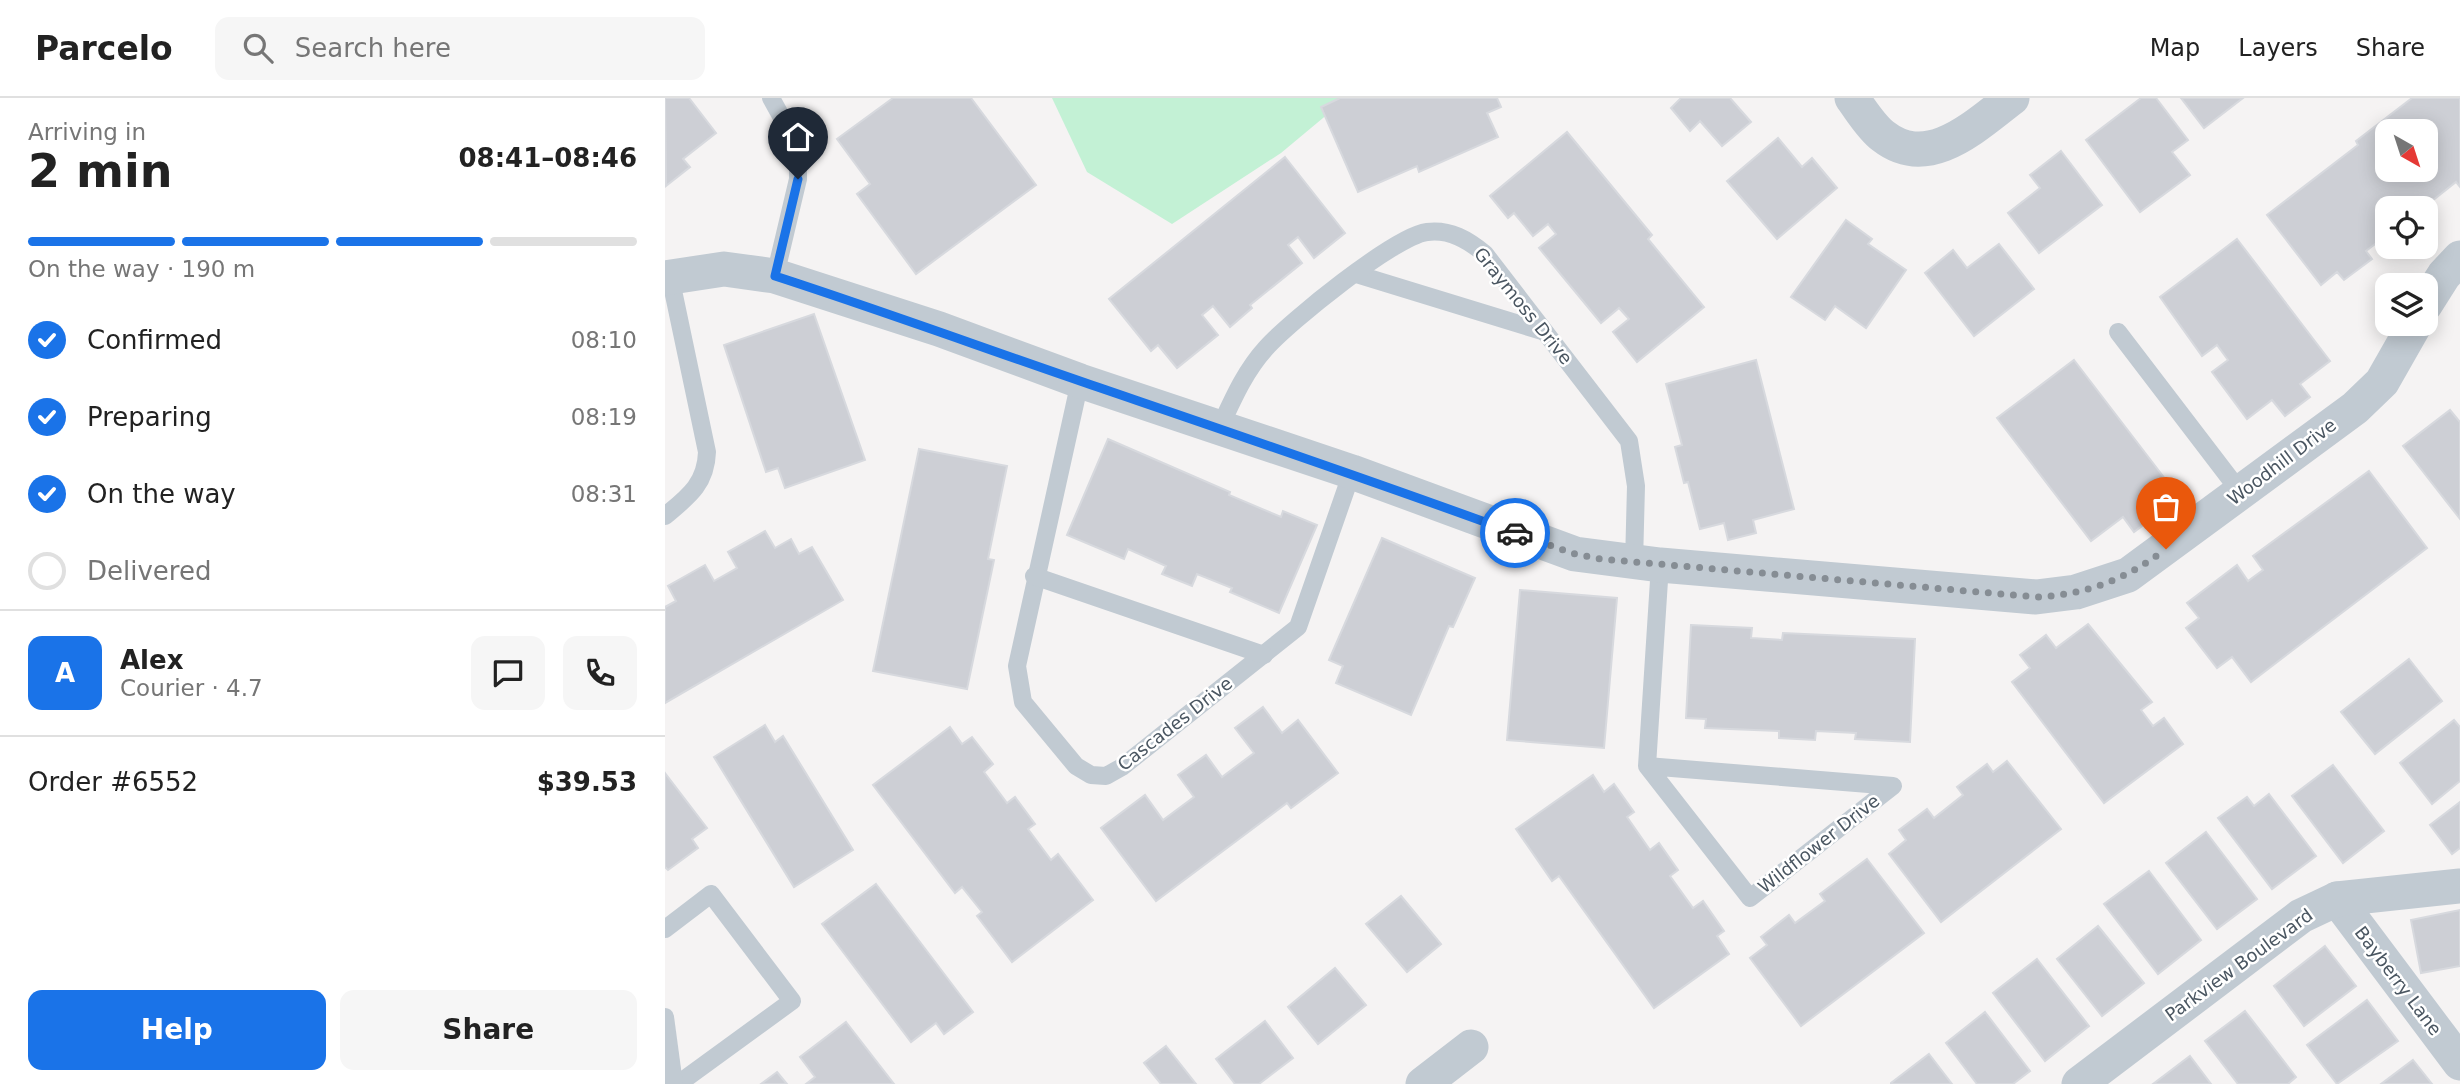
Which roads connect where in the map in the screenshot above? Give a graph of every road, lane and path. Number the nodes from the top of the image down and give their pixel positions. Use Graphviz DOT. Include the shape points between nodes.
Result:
graph roads {
  1 [pos="771,98"];
  2 [pos="1852,98"];
  3 [pos="2012,98"];
  4 [pos="2460,258"];
  5 [pos="1356,274"];
  6 [pos="775,276"];
  7 [pos="667,277"];
  8 [pos="2438,284"];
  9 [pos="1545,332"];
  10 [pos="2118,332"];
  11 [pos="2408,336"];
  12 [pos="1080,381"];
  13 [pos="1220,427"];
  14 [pos="1352,472"];
  15 [pos="2241,493"];
  16 [pos="665,516"];
  17 [pos="1647,564"];
  18 [pos="1034,576"];
  19 [pos="1263,655"];
  20 [pos="1647,765"];
  21 [pos="2460,886"];
  22 [pos="2337,899"];
  23 [pos="665,929"];
  24 [pos="665,1017"];
  25 [pos="1471,1047"];
  26 [pos="2460,1063"];
  27 [pos="676,1084"];
  28 [pos="1423,1084"];
  29 [pos="2078,1084"];
  1 -- 6 [label="lane" via="797,146 798,168"];
  2 -- 3 [label="street" via="1883,136 1919,149 1939,147 1961,136"];
  4 -- 8 [label="street"];
  5 -- 9 [label="lane"];
  5 -- 9 [label="lane, Graymoss Drive" via="1403,240 1426,232 1449,233 1485,254"];
  5 -- 13 [label="lane, Graymoss Drive" via="1266,347 1240,382"];
  6 -- 7 [label="street, Woodhill Drive" via="724,269"];
  6 -- 12 [label="street, Woodhill Drive"];
  7 -- 16 [label="lane" via="707,452 700,484"];
  9 -- 17 [label="lane, Graymoss Drive" via="1629,441"];
  10 -- 15 [label="lane"];
  11 -- 15 [label="street, Woodhill Drive" via="2370,394"];
  12 -- 13 [label="street, Woodhill Drive"];
  12 -- 18 [label="lane, Cascades Drive"];
  13 -- 14 [label="street, Woodhill Drive"];
  14 -- 17 [label="street, Woodhill Drive" via="1575,554"];
  14 -- 19 [label="lane, Cascades Drive" via="1298,627"];
  15 -- 17 [label="street, Woodhill Drive" via="2128,575 2056,596"];
  17 -- 20 [label="lane"];
  18 -- 19 [label="lane"];
  18 -- 19 [label="lane, Cascades Drive" via="1019,648 1017,685 1023,702 1076,766 1091,775 1106,776 1122,767"];
  20 -- 20 [label="lane, Wildflower Drive" via="1825,780 1893,786 1750,898"];
  21 -- 22 [label="street, Parkview Boulevard"];
  22 -- 26 [label="street, Bayberry Lane"];
  22 -- 29 [label="street, Parkview Boulevard" via="2301,916"];
  23 -- 27 [label="lane" via="711,894 792,1001"];
  24 -- 27 [label="lane"];
  25 -- 28 [label="street"];
}
